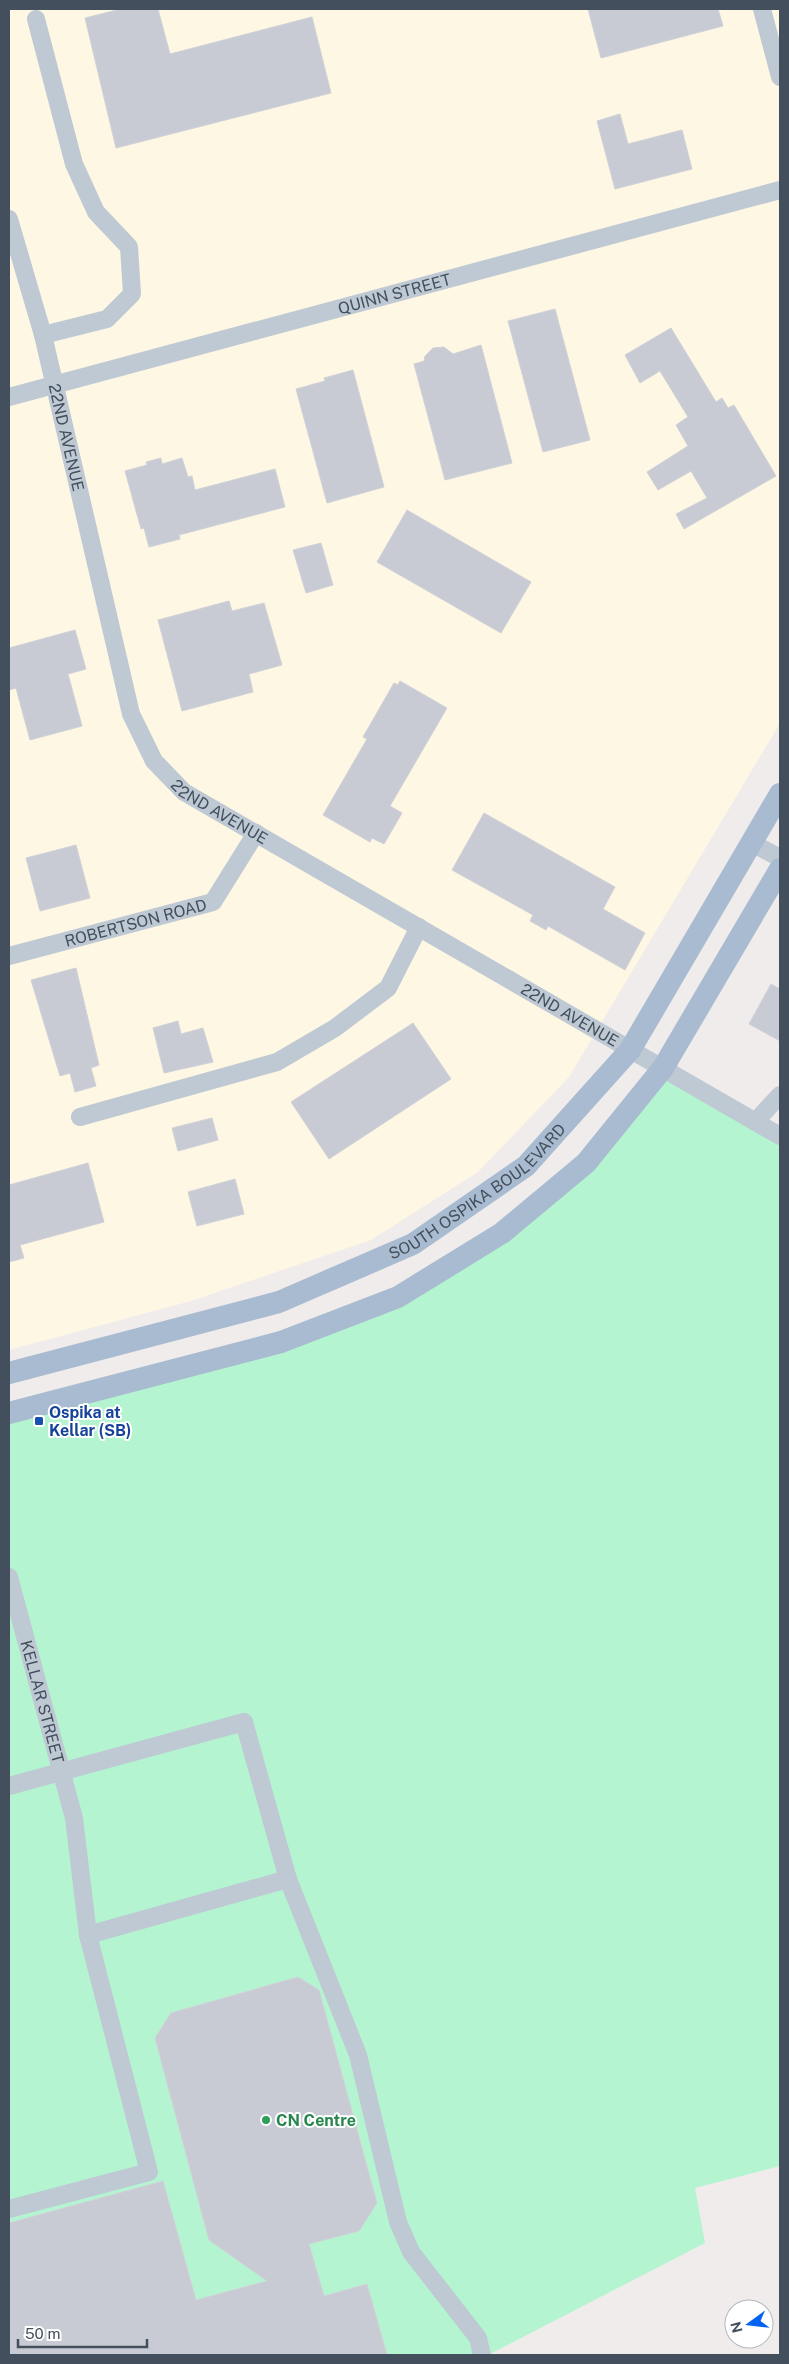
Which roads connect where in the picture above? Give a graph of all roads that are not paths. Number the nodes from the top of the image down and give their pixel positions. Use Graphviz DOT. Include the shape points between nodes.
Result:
graph roads {
  1 [pos="762,9"];
  2 [pos="36,19"];
  3 [pos="780,77"];
  4 [pos="780,190"];
  5 [pos="9,218"];
  6 [pos="43,335"];
  7 [pos="55,384"];
  8 [pos="9,396"];
  9 [pos="780,794"];
  10 [pos="256,834"];
  11 [pos="752,843"];
  12 [pos="780,858"];
  13 [pos="780,869"];
  14 [pos="419,928"];
  15 [pos="9,956"];
  16 [pos="630,1050"];
  17 [pos="663,1068"];
  18 [pos="780,1095"];
  19 [pos="80,1117"];
  20 [pos="755,1122"];
  21 [pos="780,1136"];
  22 [pos="9,1373"];
  23 [pos="9,1413"];
  24 [pos="9,1577"];
  25 [pos="63,1770"];
  26 [pos="9,1786"];
  27 [pos="288,1879"];
  28 [pos="88,1935"];
  29 [pos="9,2209"];
  30 [pos="482,2355"];
  1 -- 3 [label="street"];
  2 -- 6 [label="street" via="74,164 96,212 129,247 132,294 107,319"];
  4 -- 7 [label="street, QUINN STREET"];
  5 -- 6 [label="street, 22ND AVENUE"];
  6 -- 7 [label="street, 22ND AVENUE"];
  7 -- 8 [label="street, QUINN STREET"];
  7 -- 10 [label="street, 22ND AVENUE" via="131,714 154,761 184,792"];
  9 -- 11 [label="main road, SOUTH OSPIKA BOULEVARD"];
  10 -- 14 [label="street, 22ND AVENUE"];
  10 -- 15 [label="street, ROBERTSON ROAD" via="213,902"];
  11 -- 12 [label="street"];
  11 -- 16 [label="main road, SOUTH OSPIKA BOULEVARD"];
  13 -- 17 [label="main road"];
  14 -- 16 [label="street, 22ND AVENUE"];
  14 -- 19 [label="street" via="388,988 335,1028 277,1062"];
  16 -- 17 [label="street, 22ND AVENUE"];
  16 -- 22 [label="main road, SOUTH OSPIKA BOULEVARD" via="526,1166 413,1244 279,1302"];
  17 -- 20 [label="street, 22ND AVENUE"];
  17 -- 23 [label="main road" via="586,1163 502,1234 398,1297 281,1342"];
  18 -- 20 [label="street"];
  20 -- 21 [label="street, 22ND AVENUE"];
  24 -- 25 [label="street, KELLAR STREET"];
  25 -- 26 [label="street, KELLAR STREET"];
  25 -- 27 [label="street" via="244,1722"];
  25 -- 28 [label="street" via="74,1818"];
  27 -- 28 [label="street"];
  27 -- 30 [label="street" via="358,2055 398,2222 411,2252 478,2338"];
  28 -- 29 [label="street" via="149,2172"];
}
